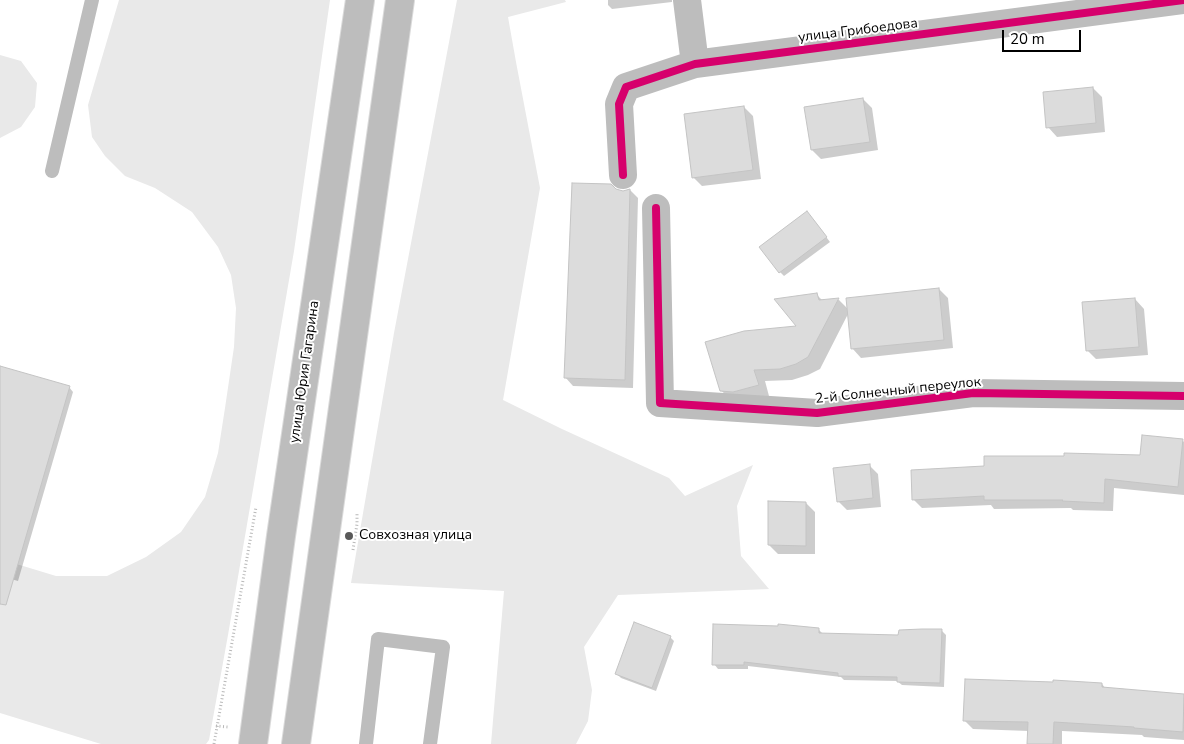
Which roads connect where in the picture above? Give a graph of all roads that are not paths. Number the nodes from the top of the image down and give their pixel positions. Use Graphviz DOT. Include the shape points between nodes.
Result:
graph roads {
  1 [pos="92,0"];
  2 [pos="360,0"];
  3 [pos="400,0"];
  4 [pos="688,0"];
  5 [pos="1184,0"];
  6 [pos="695,64"];
  7 [pos="52,171"];
  8 [pos="623,174"];
  9 [pos="656,208"];
  10 [pos="1184,396"];
  11 [pos="253,744"];
  12 [pos="296,744"];
  13 [pos="366,744"];
  14 [pos="430,744"];
  1 -- 7 [label="lane"];
  2 -- 11 [label="main road, улица Юрия Гагарина"];
  3 -- 12 [label="main road"];
  4 -- 6 [label="main road"];
  5 -- 6 [label="main road, улица Грибоедова"];
  6 -- 8 [label="main road, улица Грибоедова" via="626,87 618,104"];
  9 -- 10 [label="main road, 2-й Солнечный переулок" via="660,403 817,413 973,393"];
  13 -- 14 [label="lane" via="378,639 443,647"];
}
